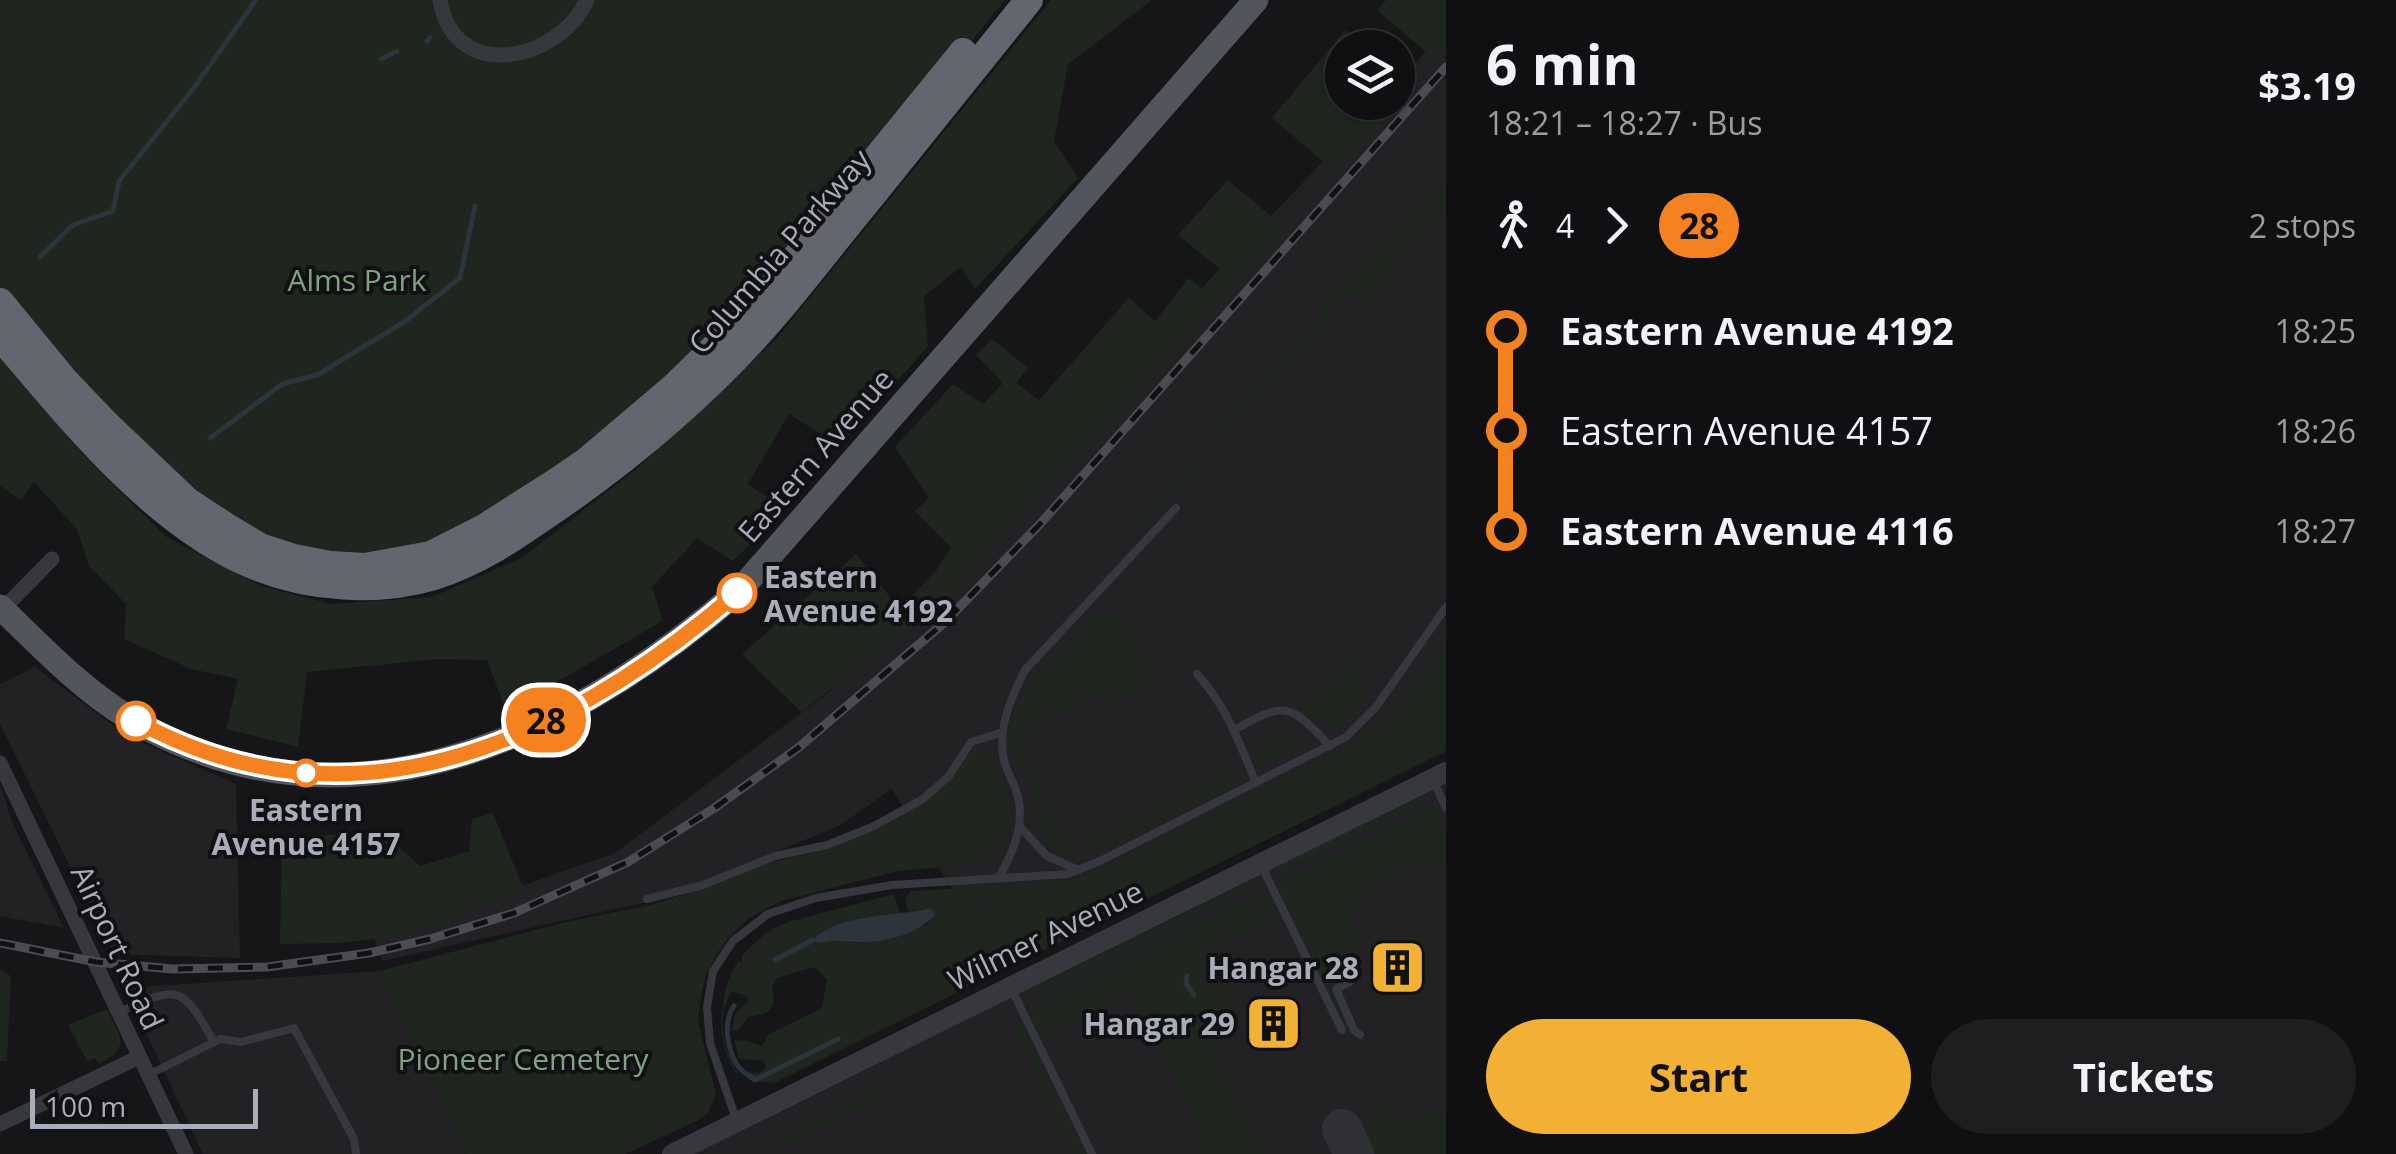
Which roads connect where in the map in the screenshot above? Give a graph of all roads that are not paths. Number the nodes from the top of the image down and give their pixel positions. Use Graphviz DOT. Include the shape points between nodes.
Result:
graph roads {
  1 [pos="440,0"];
  2 [pos="586,0"];
  3 [pos="1005,0"];
  4 [pos="1029,0"];
  5 [pos="1256,0"];
  6 [pos="0,302"];
  7 [pos="0,336"];
  8 [pos="1176,508"];
  9 [pos="52,558"];
  10 [pos="1446,607"];
  11 [pos="1,609"];
  12 [pos="1197,674"];
  13 [pos="1234,730"];
  14 [pos="1003,732"];
  15 [pos="1330,746"];
  16 [pos="0,763"];
  17 [pos="1439,775"];
  18 [pos="1256,783"];
  19 [pos="1446,808"];
  20 [pos="1020,826"];
  21 [pos="1260,862"];
  22 [pos="1078,870"];
  23 [pos="998,878"];
  24 [pos="647,899"];
  25 [pos="1350,982"];
  26 [pos="1010,986"];
  27 [pos="119,1012"];
  28 [pos="1342,1030"];
  29 [pos="1360,1035"];
  30 [pos="214,1042"];
  31 [pos="139,1057"];
  32 [pos="148,1076"];
  33 [pos="737,1122"];
  34 [pos="0,1124"];
  35 [pos="186,1154"];
  36 [pos="356,1154"];
  37 [pos="672,1154"];
  38 [pos="1092,1154"];
  1 -- 2 [label="street" via="461,41 500,56 556,39"];
  3 -- 6 [label="highway, Columbia Parkway" via="724,340 587,461 431,555 365,567 330,565 260,547 224,526 106,424"];
  4 -- 7 [label="highway, Columbia Parkway" via="771,319 697,395 604,476 473,562 431,577 342,586 257,567 218,548 128,478"];
  5 -- 11 [label="main road, Eastern Avenue" via="740,590 663,652 568,710 458,757 403,770 326,775 245,765 126,716"];
  8 -- 14 [label="lane" via="1024,670"];
  9 -- 11 [label="street"];
  10 -- 15 [label="lane" via="1376,708"];
  12 -- 13 [label="lane"];
  13 -- 15 [label="lane" via="1268,711 1285,710"];
  13 -- 18 [label="lane"];
  14 -- 20 [label="lane"];
  14 -- 24 [label="lane" via="970,742 949,776 923,799 872,827"];
  15 -- 18 [label="lane"];
  16 -- 27 [label="street, Airport Road"];
  17 -- 19 [label="lane"];
  17 -- 21 [label="street, Wilmer Avenue"];
  18 -- 22 [label="lane"];
  20 -- 22 [label="lane" via="1047,856"];
  20 -- 23 [label="lane"];
  21 -- 26 [label="street, Wilmer Avenue"];
  21 -- 28 [label="lane"];
  22 -- 23 [label="lane"];
  23 -- 33 [label="lane" via="816,898 768,914 732,942 713,971 707,1007 710,1044"];
  25 -- 29 [label="lane" via="1336,989"];
  26 -- 33 [label="street, Wilmer Avenue"];
  26 -- 38 [label="lane"];
  27 -- 30 [label="lane" via="161,993 175,994"];
  27 -- 31 [label="street, Airport Road"];
  30 -- 32 [label="lane"];
  30 -- 36 [label="lane" via="294,1028"];
  31 -- 32 [label="street, Airport Road"];
  31 -- 34 [label="street"];
  32 -- 35 [label="street, Airport Road"];
  33 -- 37 [label="street, Wilmer Avenue"];
}
